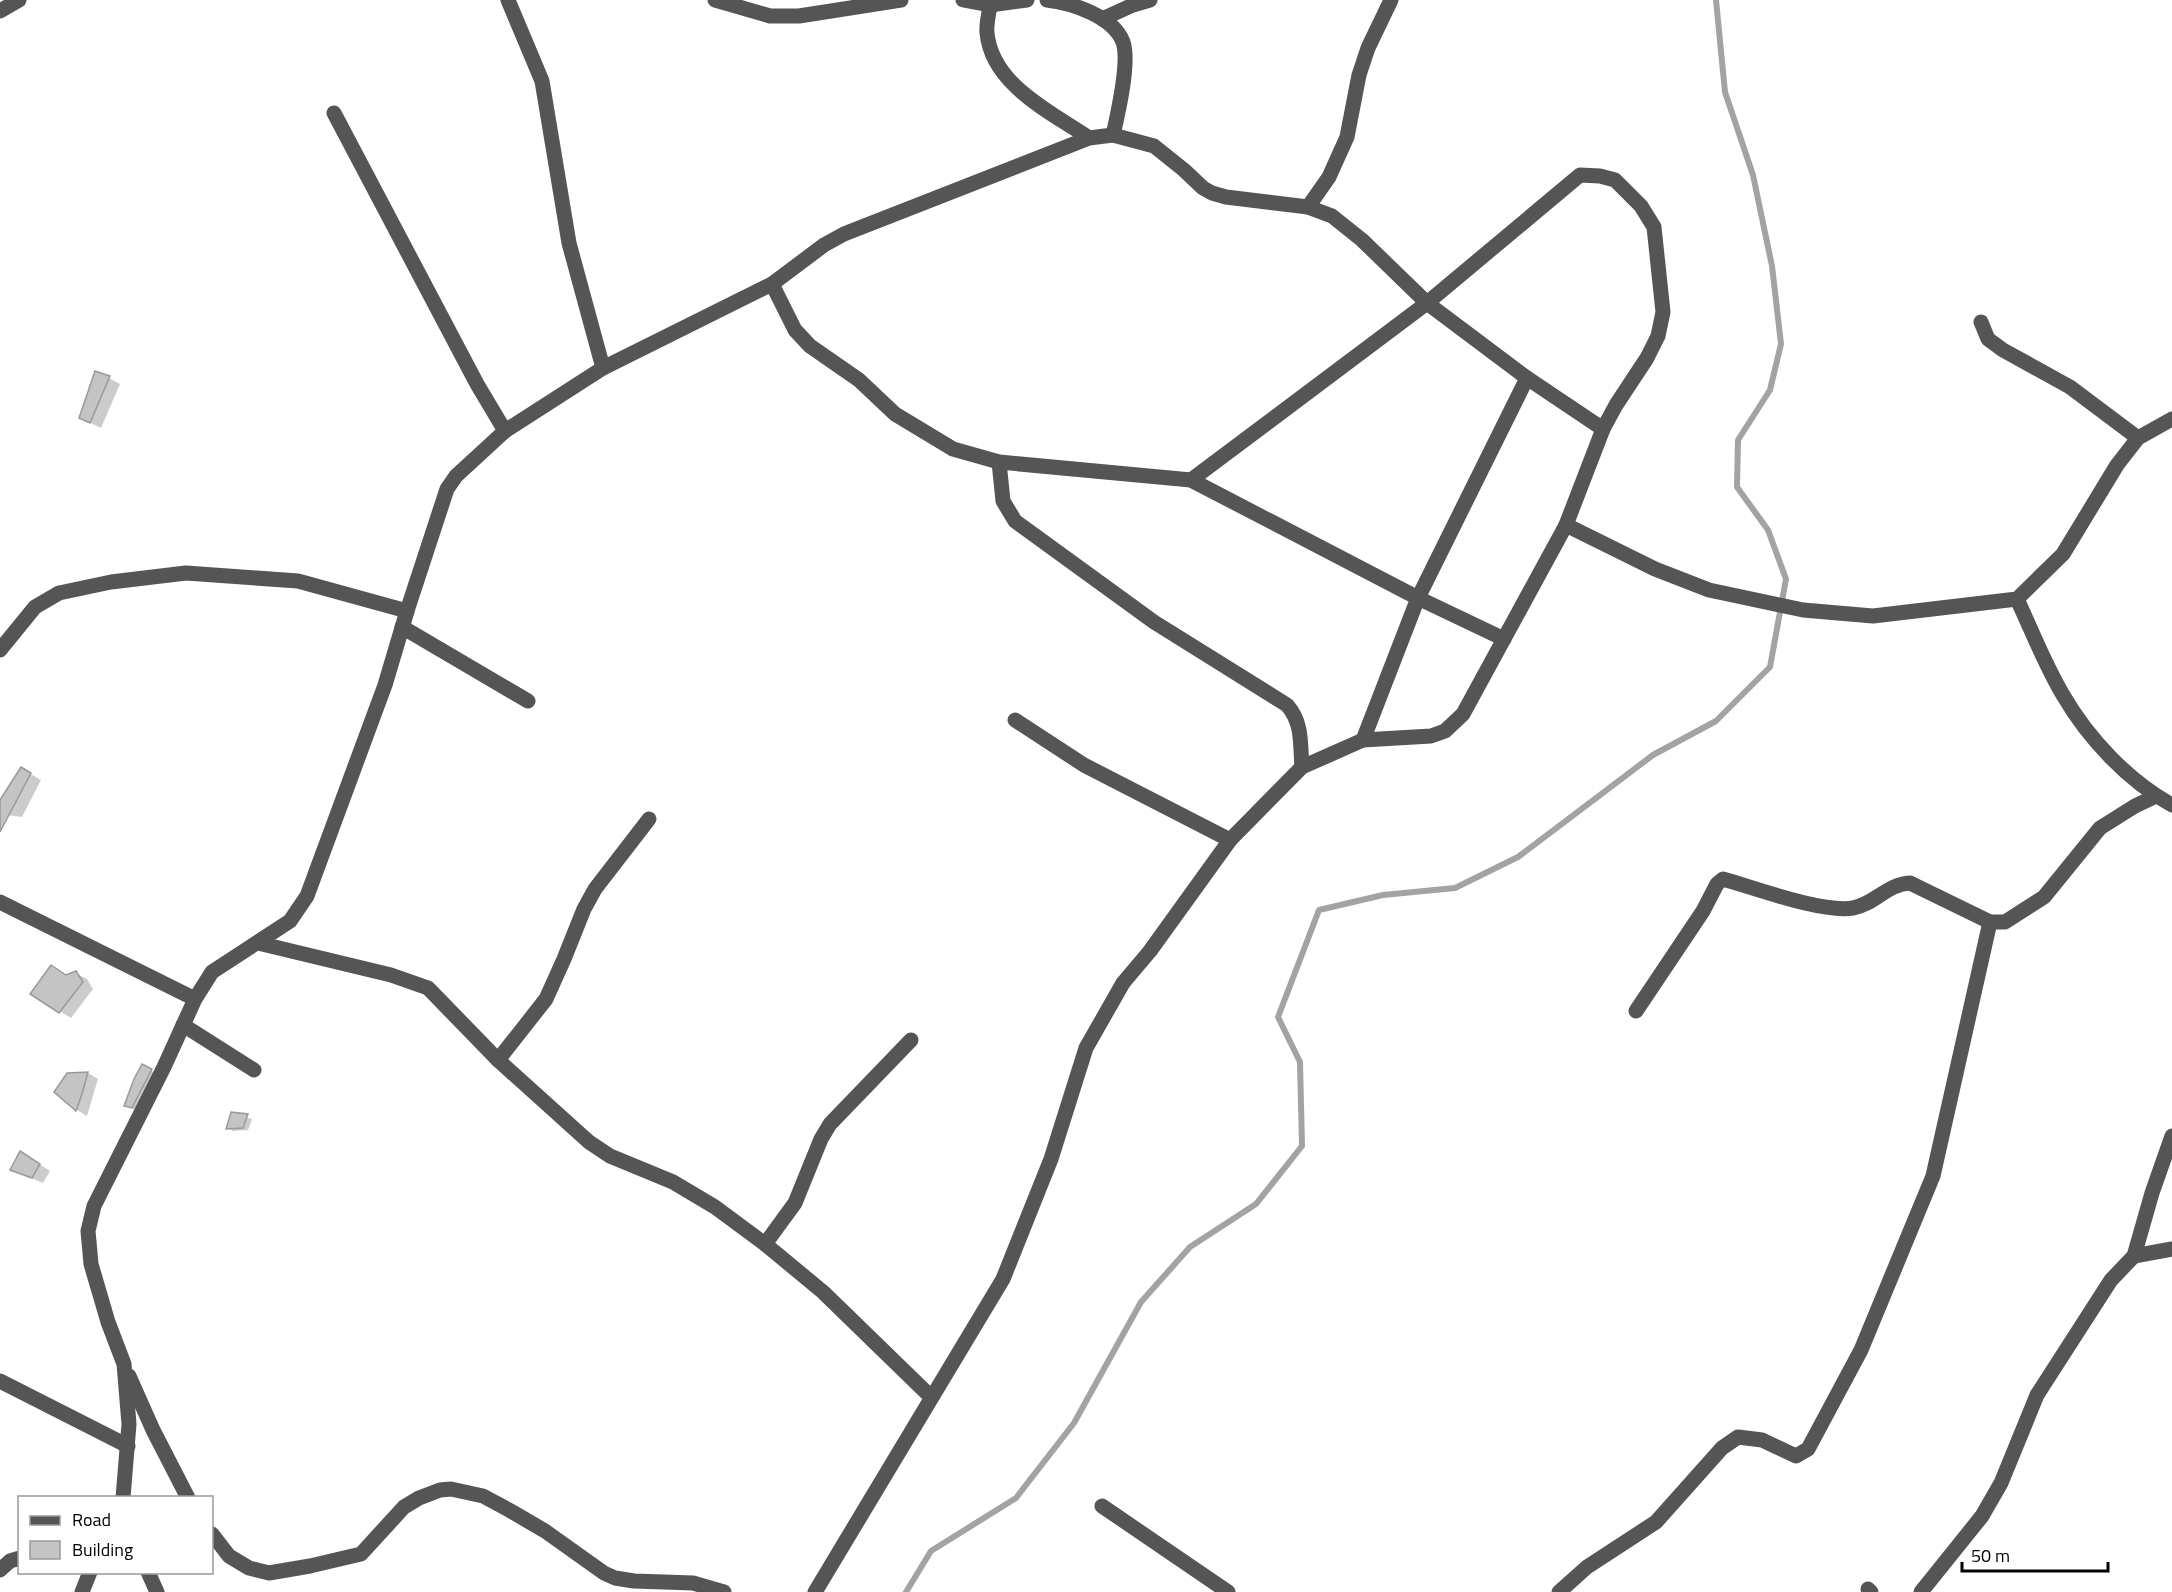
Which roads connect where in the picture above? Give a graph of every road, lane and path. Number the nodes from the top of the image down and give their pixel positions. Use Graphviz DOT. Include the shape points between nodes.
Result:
graph roads {
  1 [pos="19,0"];
  2 [pos="508,0"];
  3 [pos="715,0"];
  4 [pos="901,0"];
  5 [pos="963,0"];
  6 [pos="1027,0"];
  7 [pos="1047,0"];
  8 [pos="1150,0"];
  9 [pos="1391,0"];
  10 [pos="990,5"];
  11 [pos="0,11"];
  12 [pos="1102,19"];
  13 [pos="334,113"];
  14 [pos="1113,135"];
  15 [pos="1089,138"];
  16 [pos="1308,207"];
  17 [pos="772,284"];
  18 [pos="1427,303"];
  19 [pos="1982,322"];
  20 [pos="603,368"];
  21 [pos="1527,378"];
  22 [pos="2172,419"];
  23 [pos="1603,429"];
  24 [pos="505,431"];
  25 [pos="2139,438"];
  26 [pos="999,462"];
  27 [pos="1191,480"];
  28 [pos="1566,525"];
  29 [pos="1418,598"];
  30 [pos="2017,599"];
  31 [pos="406,610"];
  32 [pos="402,627"];
  33 [pos="1504,639"];
  34 [pos="0,651"];
  35 [pos="528,701"];
  36 [pos="1015,720"];
  37 [pos="1363,740"];
  38 [pos="1302,767"];
  39 [pos="2156,796"];
  40 [pos="2172,805"];
  41 [pos="649,819"];
  42 [pos="1230,840"];
  43 [pos="0,902"];
  44 [pos="1990,922"];
  45 [pos="258,943"];
  46 [pos="195,999"];
  47 [pos="1636,1011"];
  48 [pos="183,1025"];
  49 [pos="911,1040"];
  50 [pos="498,1060"];
  51 [pos="254,1070"];
  52 [pos="2172,1136"];
  53 [pos="765,1244"];
  54 [pos="2172,1249"];
  55 [pos="2134,1257"];
  56 [pos="124,1364"];
  57 [pos="0,1382"];
  58 [pos="931,1397"];
  59 [pos="128,1446"];
  60 [pos="123,1496"];
  61 [pos="187,1496"];
  62 [pos="1102,1506"];
  63 [pos="213,1535"];
  64 [pos="18,1559"];
  65 [pos="0,1570"];
  66 [pos="89,1574"];
  67 [pos="149,1574"];
  68 [pos="1926,1591"];
  69 [pos="82,1592"];
  70 [pos="157,1592"];
  71 [pos="724,1592"];
  72 [pos="815,1592"];
  73 [pos="1228,1592"];
  74 [pos="1559,1592"];
  1 -- 11 [label="street"];
  2 -- 20 [label="street" via="542,81 569,243"];
  3 -- 4 [label="street" via="770,16 799,16"];
  5 -- 10 [label="street"];
  6 -- 10 [label="street"];
  7 -- 12 [label="street" via="1079,7"];
  8 -- 12 [label="street"];
  9 -- 16 [label="street" via="1359,75 1347,137 1329,177"];
  10 -- 15 [label="street" via="987,31 991,52 1005,74 1024,95"];
  12 -- 14 [label="street" via="1124,44"];
  13 -- 24 [label="street"];
  14 -- 15 [label="street"];
  14 -- 16 [label="street" via="1154,146 1212,193"];
  15 -- 17 [label="street" via="844,234"];
  16 -- 18 [label="street" via="1332,216 1362,240"];
  17 -- 20 [label="street"];
  17 -- 26 [label="street" via="795,330 810,346 859,380 895,414 954,449"];
  18 -- 21 [label="street"];
  18 -- 23 [label="street" via="1580,175 1615,180 1641,206 1654,227 1663,312 1658,336 1647,358"];
  18 -- 27 [label="street"];
  19 -- 25 [label="street" via="1988,339 2070,387"];
  20 -- 24 [label="street"];
  21 -- 23 [label="street"];
  21 -- 29 [label="street"];
  22 -- 25 [label="street"];
  23 -- 28 [label="street"];
  24 -- 31 [label="street" via="466,465 447,489"];
  25 -- 30 [label="street" via="2117,465 2063,554"];
  26 -- 27 [label="street"];
  26 -- 38 [label="street" via="1004,501 1015,521 1154,622 1287,705 1299,726"];
  27 -- 29 [label="street"];
  28 -- 30 [label="street" via="1655,569 1709,590 1803,610 1874,616"];
  28 -- 33 [label="street"];
  29 -- 33 [label="street"];
  29 -- 37 [label="street"];
  30 -- 39 [label="street" via="2062,694 2087,731"];
  31 -- 32 [label="street"];
  31 -- 34 [label="street" via="298,581 186,573 59,593 35,607"];
  32 -- 35 [label="street"];
  32 -- 45 [label="street" via="385,685 308,896 290,921"];
  33 -- 37 [label="street" via="1462,714 1445,731 1431,736"];
  36 -- 42 [label="street" via="1084,765"];
  37 -- 38 [label="street"];
  38 -- 42 [label="street"];
  39 -- 40 [label="street"];
  39 -- 44 [label="street" via="2100,828 2044,897 2005,922"];
  41 -- 50 [label="street" via="595,889 546,999"];
  42 -- 58 [label="street" via="1124,983 1086,1048 1051,1159 1003,1279"];
  43 -- 46 [label="street"];
  44 -- 47 [label="street" via="1910,883 1884,891 1867,904 1832,908 1723,879"];
  44 -- 74 [label="street" via="1933,1176 1861,1350 1808,1449 1797,1456 1762,1440 1738,1437 1722,1448 1656,1522 1587,1567"];
  45 -- 46 [label="street" via="212,972"];
  45 -- 50 [label="street" via="421,984 449,1007"];
  46 -- 48 [label="street"];
  48 -- 51 [label="street"];
  48 -- 56 [label="street" via="94,1206 88,1231 91,1264"];
  49 -- 53 [label="street" via="830,1124 795,1203"];
  50 -- 53 [label="street" via="589,1142 610,1156 673,1182"];
  52 -- 55 [label="street"];
  53 -- 58 [label="street" via="823,1292"];
  54 -- 55 [label="street"];
  55 -- 68 [label="street" via="2111,1280 2037,1395 2001,1484"];
  56 -- 59 [label="street"];
  56 -- 61 [label="street"];
  57 -- 59 [label="street"];
  58 -- 72 [label="street"];
  59 -- 60 [label="street"];
  62 -- 73 [label="street"];
  63 -- 71 [label="street" via="229,1556 249,1568 269,1573 321,1564 361,1554 405,1507 419,1498 451,1489 483,1496 509,1510 615,1578 693,1583"];
  64 -- 65 [label="street"];
  66 -- 69 [label="street"];
  67 -- 70 [label="street"];
}
